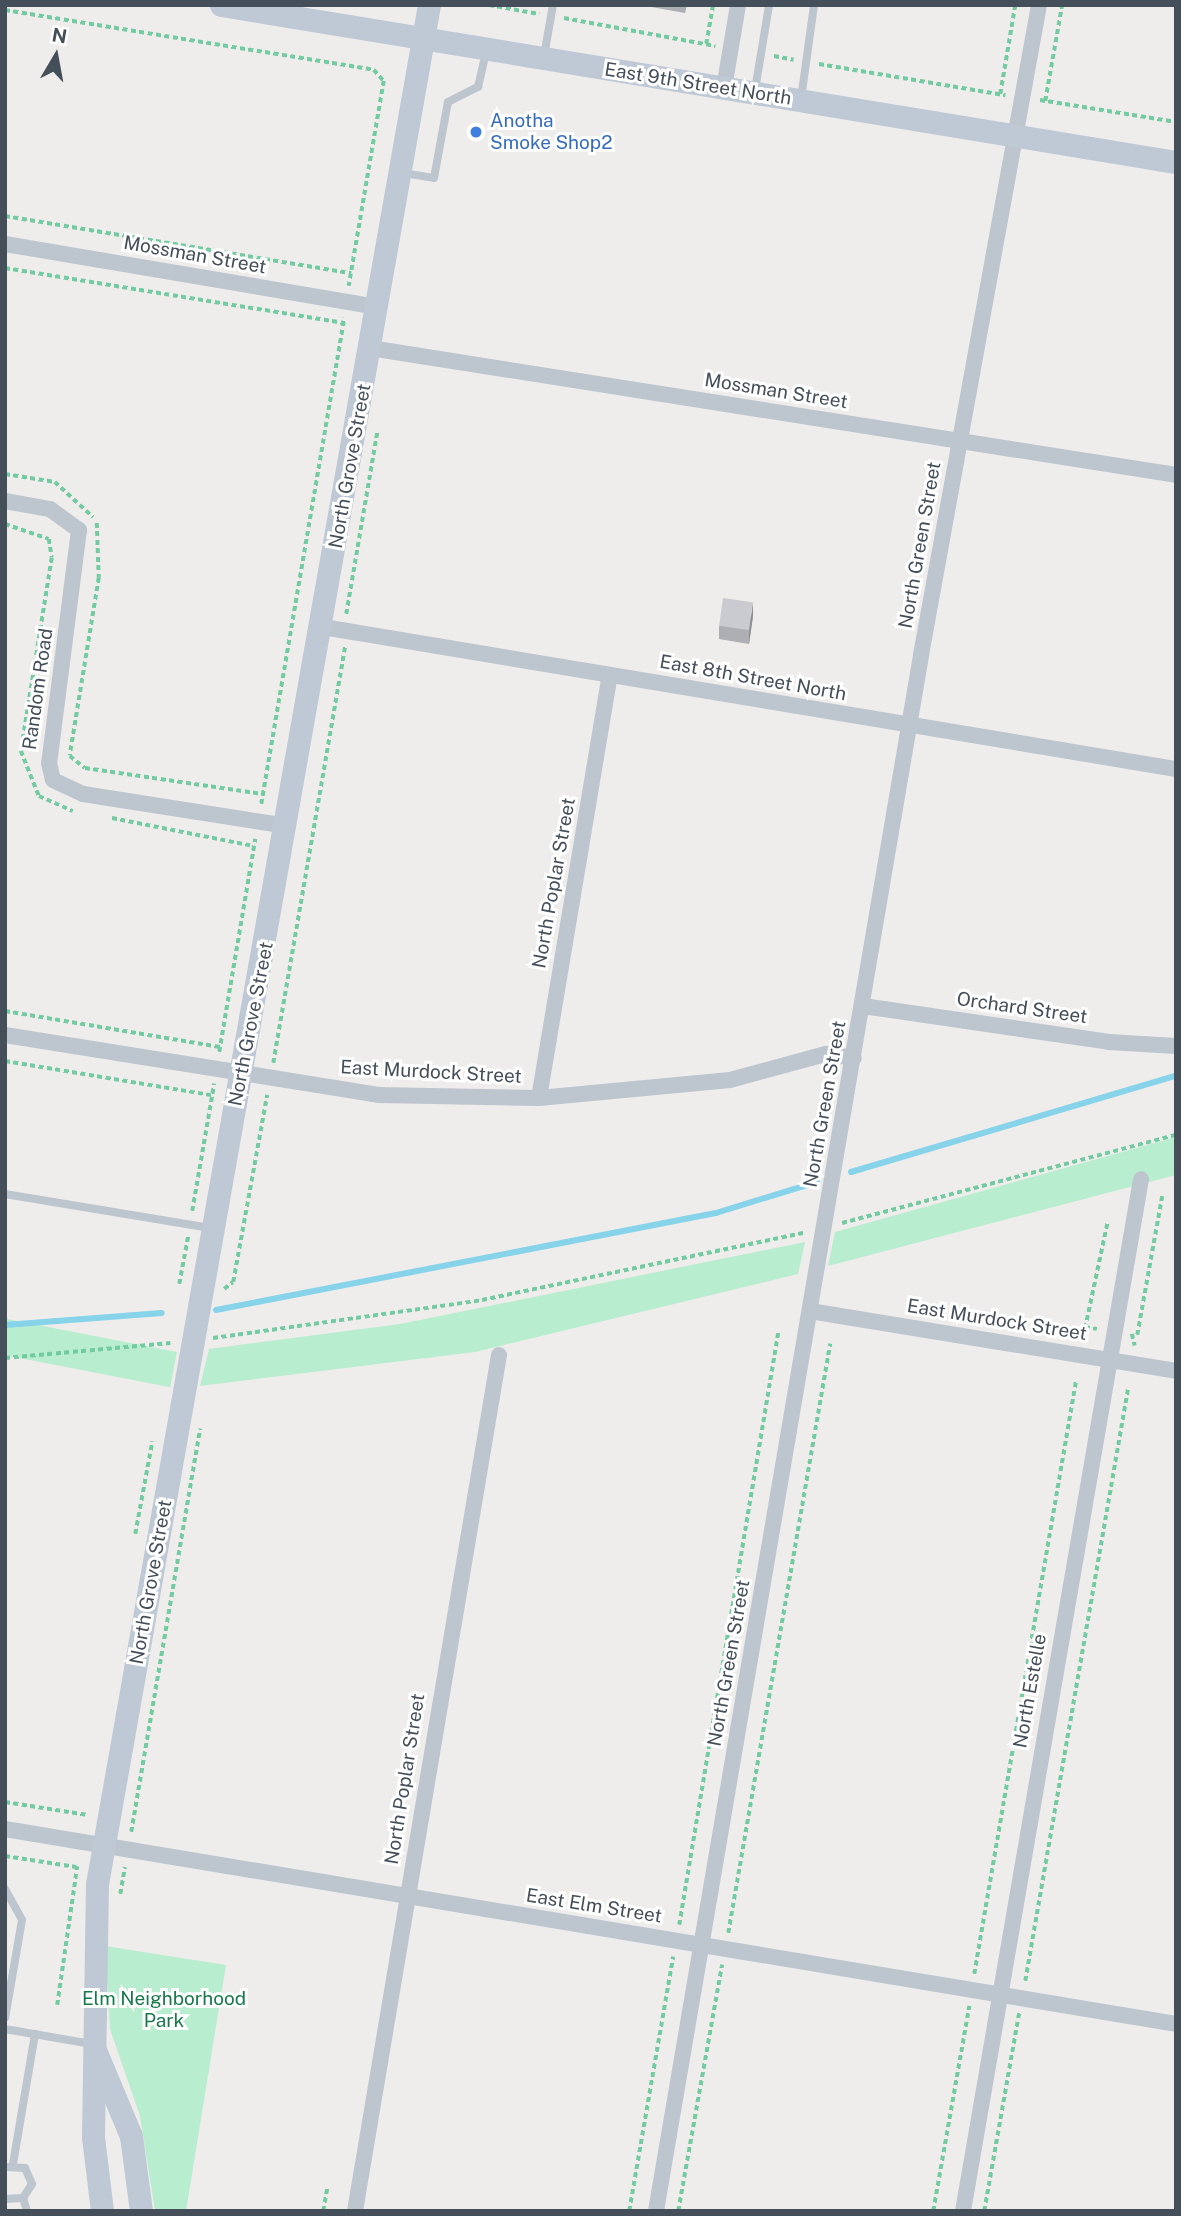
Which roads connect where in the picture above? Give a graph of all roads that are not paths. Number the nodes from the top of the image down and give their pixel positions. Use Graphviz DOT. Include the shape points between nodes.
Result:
graph roads {
  1 [pos="221,5"];
  2 [pos="429,5"];
  3 [pos="553,5"];
  4 [pos="738,5"];
  5 [pos="769,5"];
  6 [pos="814,5"];
  7 [pos="1039,5"];
  8 [pos="317,13"];
  9 [pos="423,38"];
  10 [pos="486,49"];
  11 [pos="544,58"];
  12 [pos="724,88"];
  13 [pos="755,93"];
  14 [pos="800,100"];
  15 [pos="1015,136"];
  16 [pos="1176,162"];
  17 [pos="400,172"];
  18 [pos="5,244"];
  19 [pos="377,307"];
  20 [pos="370,348"];
  21 [pos="960,441"];
  22 [pos="1176,475"];
  23 [pos="5,501"];
  24 [pos="323,627"];
  25 [pos="610,675"];
  26 [pos="909,725"];
  27 [pos="1176,769"];
  28 [pos="288,826"];
  29 [pos="863,1006"];
  30 [pos="5,1035"];
  31 [pos="1176,1046"];
  32 [pos="854,1058"];
  33 [pos="241,1075"];
  34 [pos="539,1098"];
  35 [pos="1141,1179"];
  36 [pos="5,1194"];
  37 [pos="213,1228"];
  38 [pos="810,1311"];
  39 [pos="499,1355"];
  40 [pos="1108,1360"];
  41 [pos="1176,1371"];
  42 [pos="5,1829"];
  43 [pos="93,1843"];
  44 [pos="5,1889"];
  45 [pos="408,1896"];
  46 [pos="703,1945"];
  47 [pos="5,1957"];
  48 [pos="16,1959"];
  49 [pos="999,1994"];
  50 [pos="5,2018"];
  51 [pos="1176,2024"];
  52 [pos="5,2029"];
  53 [pos="35,2034"];
  54 [pos="92,2044"];
  55 [pos="9,2165"];
  56 [pos="5,2199"];
  57 [pos="23,2199"];
  58 [pos="27,2211"];
  59 [pos="102,2211"];
  60 [pos="141,2211"];
  61 [pos="355,2211"];
  62 [pos="656,2211"];
  63 [pos="963,2211"];
  1 -- 8 [label="street, East 9th Street North"];
  2 -- 9 [label="street, North Grove Street"];
  3 -- 11 [label="lane"];
  4 -- 12 [label="street"];
  5 -- 13 [label="lane"];
  6 -- 14 [label="lane"];
  7 -- 15 [label="street, North Green Street"];
  8 -- 9 [label="street, East 9th Street North"];
  9 -- 10 [label="street, East 9th Street North"];
  9 -- 17 [label="street, North Grove Street"];
  10 -- 11 [label="street, East 9th Street North"];
  10 -- 17 [label="lane" via="478,87 448,102 434,178"];
  11 -- 12 [label="street, East 9th Street North"];
  12 -- 13 [label="street, East 9th Street North"];
  13 -- 14 [label="street, East 9th Street North"];
  14 -- 15 [label="street, East 9th Street North"];
  15 -- 16 [label="street, East 9th Street North"];
  15 -- 21 [label="street, North Green Street"];
  17 -- 19 [label="street, North Grove Street"];
  18 -- 19 [label="street, Mossman Street"];
  19 -- 20 [label="street, North Grove Street"];
  20 -- 21 [label="street, Mossman Street"];
  20 -- 24 [label="street, North Grove Street"];
  21 -- 22 [label="street, Mossman Street"];
  21 -- 26 [label="street, North Green Street"];
  23 -- 28 [label="street, Random Road" via="50,509 79,530 49,763 53,780 83,794"];
  24 -- 25 [label="street, East 8th Street North"];
  24 -- 28 [label="street, North Grove Street"];
  25 -- 26 [label="street, East 8th Street North"];
  25 -- 34 [label="street, North Poplar Street"];
  26 -- 27 [label="street, East 8th Street North"];
  26 -- 29 [label="street, North Green Street"];
  28 -- 33 [label="street, North Grove Street"];
  29 -- 31 [label="street, Orchard Street" via="1109,1042"];
  29 -- 32 [label="street, North Green Street"];
  30 -- 33 [label="street, East Murdock Street"];
  32 -- 34 [label="street, East Murdock Street" via="826,1054 730,1080"];
  32 -- 38 [label="street, North Green Street"];
  33 -- 34 [label="street, East Murdock Street" via="378,1095"];
  33 -- 37 [label="street, North Grove Street"];
  35 -- 40 [label="street, North Estelle"];
  36 -- 37 [label="lane"];
  37 -- 43 [label="street, North Grove Street"];
  38 -- 40 [label="street, East Murdock Street"];
  38 -- 46 [label="street, North Green Street"];
  39 -- 45 [label="street, North Poplar Street"];
  40 -- 41 [label="street, East Murdock Street"];
  40 -- 49 [label="street, North Estelle"];
  42 -- 43 [label="street, East Elm Street"];
  43 -- 45 [label="street, East Elm Street"];
  43 -- 54 [label="street, North Grove Street"];
  44 -- 48 [label="lane" via="22,1920"];
  45 -- 46 [label="street, East Elm Street"];
  45 -- 61 [label="street, North Poplar Street"];
  46 -- 49 [label="street, East Elm Street"];
  46 -- 62 [label="street, North Green Street"];
  47 -- 48 [label="lane"];
  48 -- 50 [label="lane"];
  49 -- 51 [label="street, East Elm Street"];
  49 -- 63 [label="street, North Estelle"];
  52 -- 53 [label="lane"];
  53 -- 54 [label="lane"];
  53 -- 55 [label="lane"];
  54 -- 59 [label="street, North Grove Street"];
  54 -- 60 [label="street, North Grove Street" via="131,2136"];
  55 -- 57 [label="lane" via="31,2178"];
  56 -- 57 [label="lane"];
  57 -- 58 [label="lane"];
}
